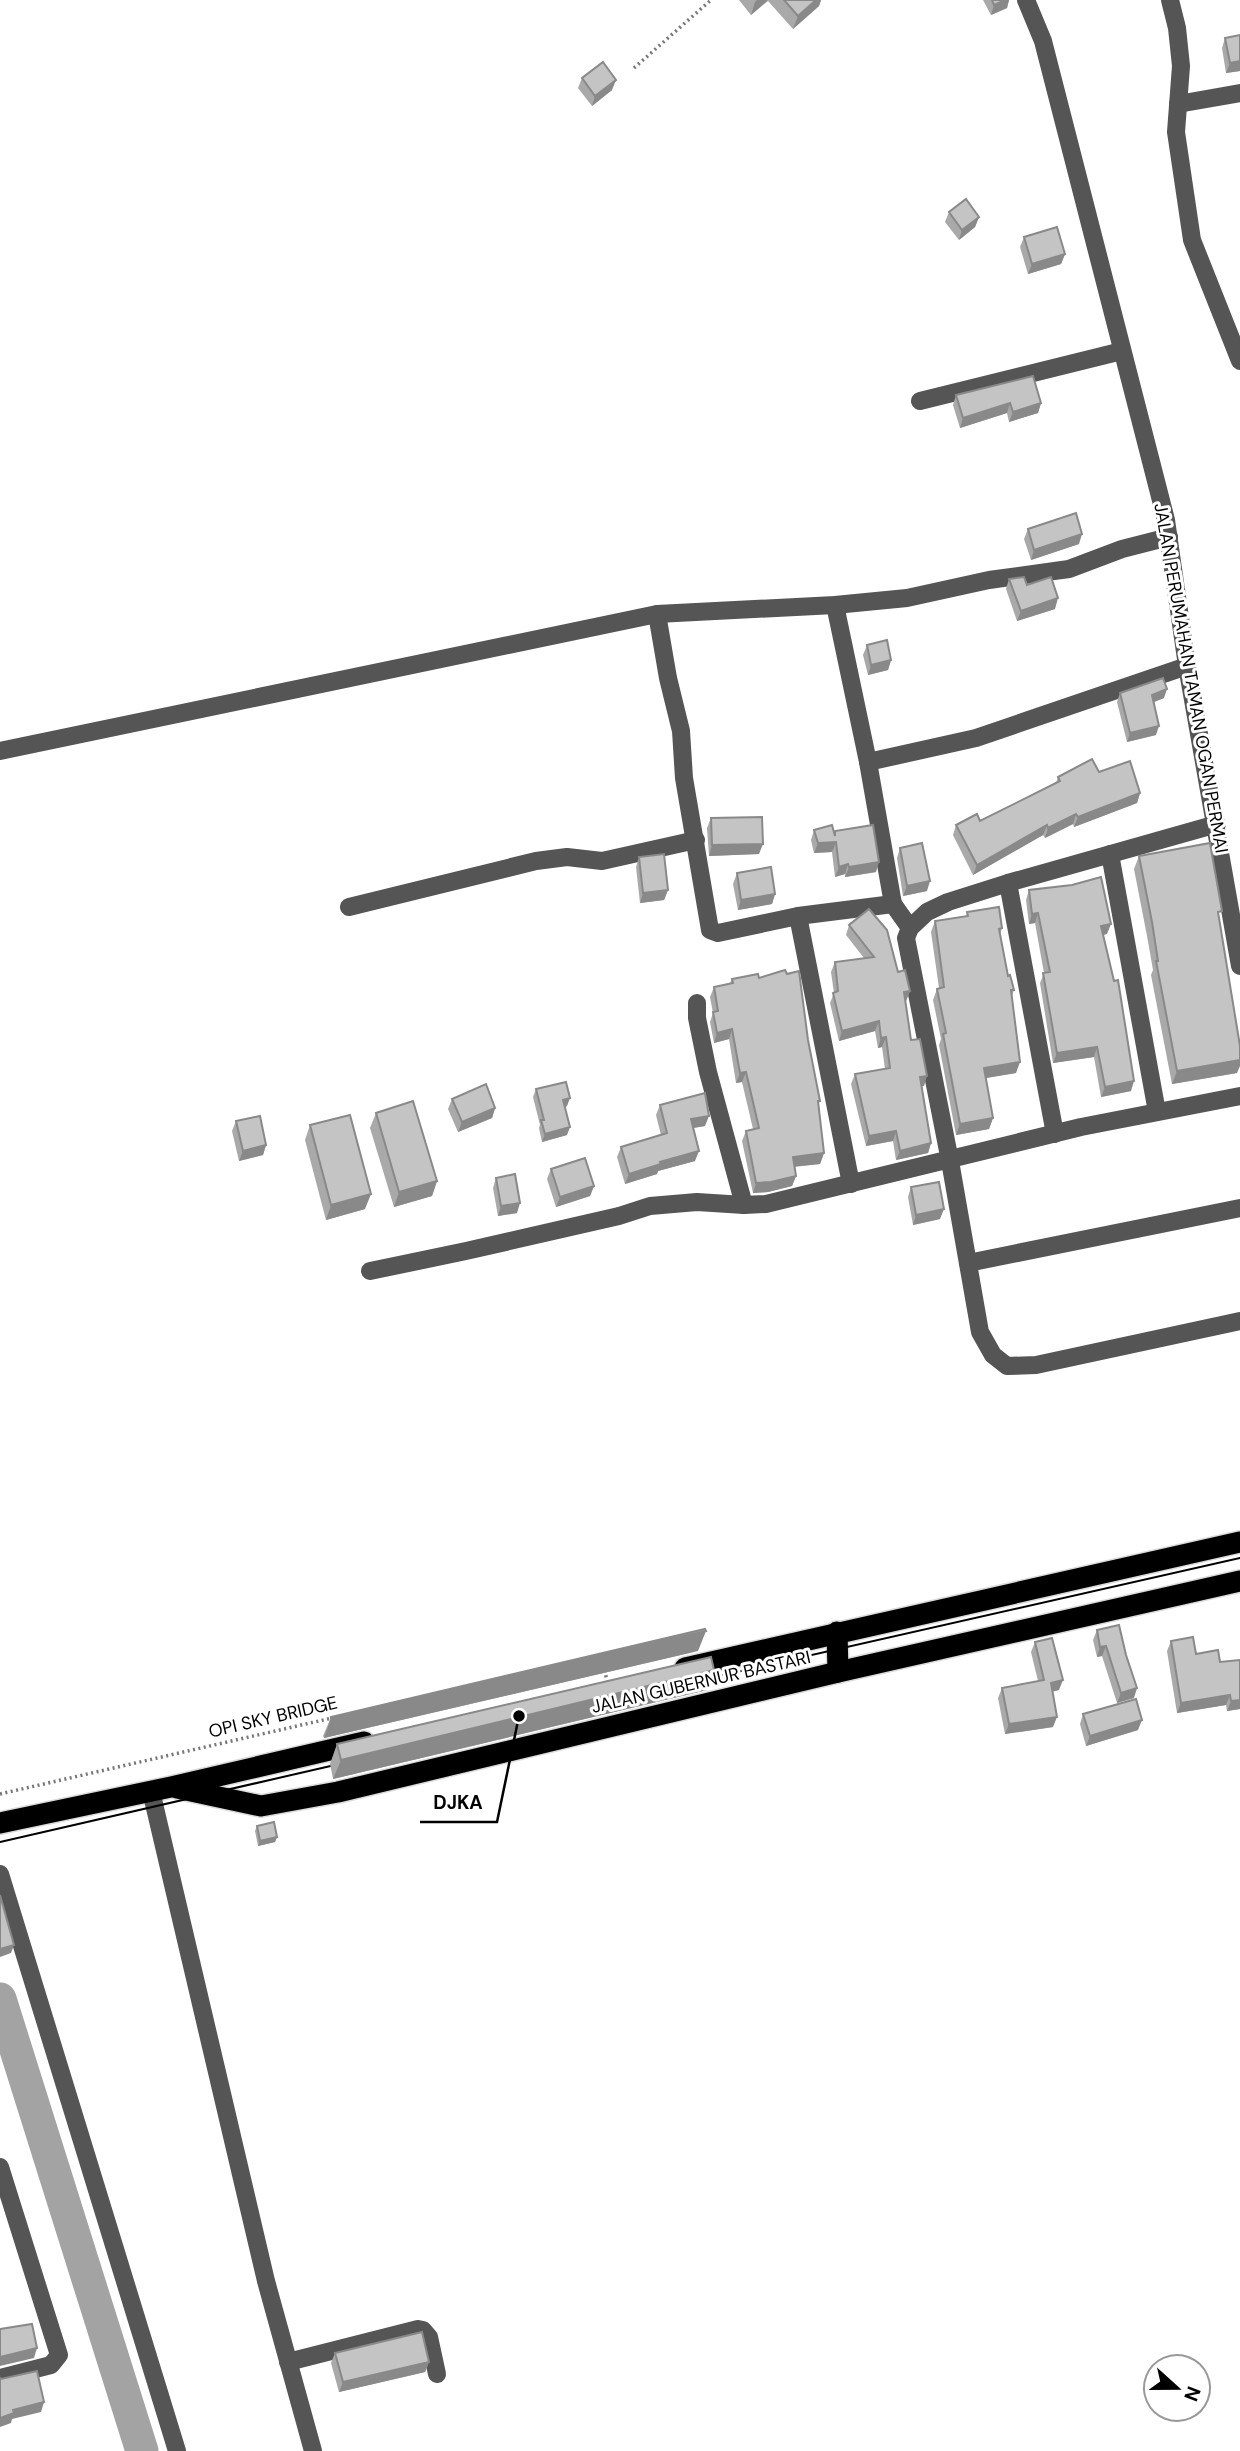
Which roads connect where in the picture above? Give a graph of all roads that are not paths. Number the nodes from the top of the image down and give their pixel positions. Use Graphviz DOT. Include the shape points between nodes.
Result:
graph roads {
  1 [pos="1026,0"];
  2 [pos="1170,0"];
  3 [pos="1240,93"];
  4 [pos="1178,104"];
  5 [pos="1122,351"];
  6 [pos="1240,361"];
  7 [pos="920,401"];
  8 [pos="1169,537"];
  9 [pos="835,605"];
  10 [pos="657,614"];
  11 [pos="1187,666"];
  12 [pos="0,751"];
  13 [pos="868,762"];
  14 [pos="1217,824"];
  15 [pos="696,840"];
  16 [pos="1110,854"];
  17 [pos="1008,883"];
  18 [pos="893,904"];
  19 [pos="349,906"];
  20 [pos="798,916"];
  21 [pos="910,928"];
  22 [pos="1240,966"];
  23 [pos="697,1003"];
  24 [pos="1240,1096"];
  25 [pos="1157,1112"];
  26 [pos="1055,1134"];
  27 [pos="950,1161"];
  28 [pos="851,1184"];
  29 [pos="744,1205"];
  30 [pos="1240,1208"];
  31 [pos="968,1263"];
  32 [pos="370,1271"];
  33 [pos="1240,1321"];
  34 [pos="1240,1542"];
  35 [pos="1240,1581"];
  36 [pos="837,1632"];
  37 [pos="838,1672"];
  38 [pos="661,1673"];
  39 [pos="389,1737"];
  40 [pos="161,1789"];
  41 [pos="0,1823"];
  42 [pos="0,1874"];
  43 [pos="0,2167"];
  44 [pos="288,2362"];
  45 [pos="437,2374"];
  46 [pos="0,2378"];
  47 [pos="177,2451"];
  48 [pos="313,2451"];
  1 -- 5 [label="street, JALAN PERUMAHAN TAMAN OGAN PERMAI" via="1043,41"];
  2 -- 4 [label="street" via="1181,66"];
  3 -- 4 [label="street"];
  4 -- 6 [label="street" via="1175,132 1192,240"];
  5 -- 7 [label="street"];
  5 -- 8 [label="street, JALAN PERUMAHAN TAMAN OGAN PERMAI"];
  8 -- 9 [label="street" via="1069,569 907,598"];
  8 -- 11 [label="street, JALAN PERUMAHAN TAMAN OGAN PERMAI"];
  9 -- 10 [label="street"];
  9 -- 13 [label="street"];
  10 -- 12 [label="street"];
  10 -- 15 [label="street" via="681,731"];
  11 -- 13 [label="street" via="976,738"];
  11 -- 14 [label="street, JALAN PERUMAHAN TAMAN OGAN PERMAI"];
  13 -- 18 [label="street"];
  14 -- 16 [label="street"];
  14 -- 22 [label="street, JALAN PERUMAHAN TAMAN OGAN PERMAI"];
  15 -- 19 [label="street" via="602,862 567,857 536,861"];
  15 -- 20 [label="street" via="710,930 718,933"];
  16 -- 17 [label="street"];
  16 -- 25 [label="street"];
  17 -- 21 [label="street" via="948,902 927,912"];
  17 -- 26 [label="street"];
  18 -- 20 [label="street"];
  18 -- 21 [label="street"];
  20 -- 28 [label="street"];
  21 -- 27 [label="street" via="908,954"];
  23 -- 29 [label="street" via="708,1072"];
  24 -- 25 [label="street"];
  25 -- 26 [label="street"];
  26 -- 27 [label="street"];
  27 -- 28 [label="street"];
  27 -- 31 [label="street"];
  28 -- 29 [label="street"];
  29 -- 32 [label="street" via="650,1206"];
  30 -- 31 [label="street"];
  31 -- 33 [label="street" via="980,1332 993,1355 1007,1366 1036,1365"];
  34 -- 36 [label="highway, JALAN GUBERNUR BASTARI"];
  35 -- 37 [label="highway, JALAN GUBERNUR BASTARI"];
  36 -- 37 [label="highway"];
  36 -- 38 [label="highway, JALAN GUBERNUR BASTARI"];
  37 -- 40 [label="highway, JALAN GUBERNUR BASTARI" via="338,1792 261,1806"];
  39 -- 40 [label="highway, JALAN GUBERNUR BASTARI"];
  40 -- 41 [label="highway, JALAN GUBERNUR BASTARI"];
  40 -- 44 [label="street" via="266,2281"];
  42 -- 47 [label="street"];
  43 -- 46 [label="street" via="59,2355 51,2365"];
  44 -- 45 [label="street" via="423,2330 429,2337"];
  44 -- 48 [label="street"];
}
